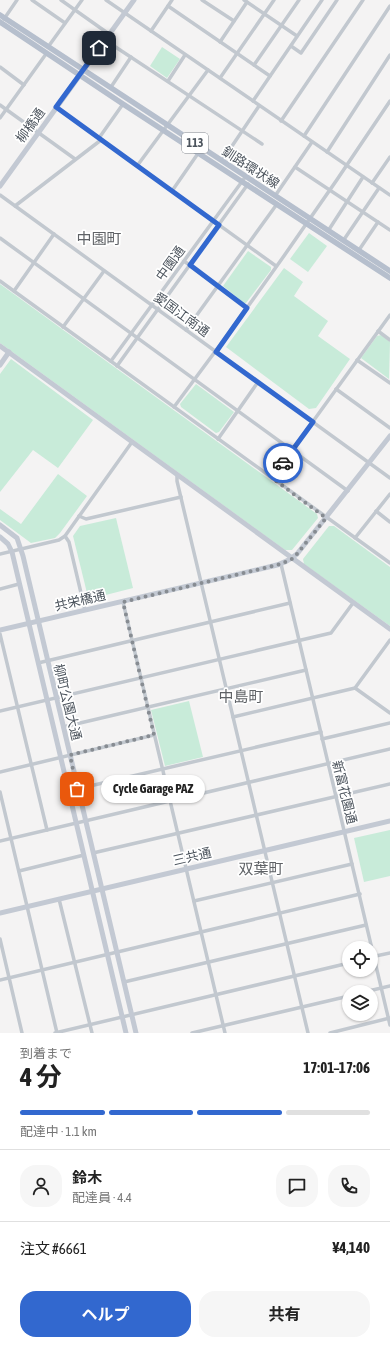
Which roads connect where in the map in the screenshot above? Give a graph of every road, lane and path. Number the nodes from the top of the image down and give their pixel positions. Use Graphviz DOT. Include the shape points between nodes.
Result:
graph roads {
  1 [pos="18,0"];
  2 [pos="32,0"];
  3 [pos="61,0"];
  4 [pos="82,0"];
  5 [pos="106,0"];
  6 [pos="134,0"];
  7 [pos="172,0"];
  8 [pos="202,0"];
  9 [pos="274,0"];
  10 [pos="299,0"];
  11 [pos="322,0"];
  12 [pos="337,0"];
  13 [pos="364,0"];
  14 [pos="245,1"];
  15 [pos="168,6"];
  16 [pos="390,6"];
  17 [pos="75,9"];
  18 [pos="124,13"];
  19 [pos="264,14"];
  20 [pos="1,20"];
  21 [pos="234,22"];
  22 [pos="65,23"];
  23 [pos="281,26"];
  24 [pos="151,31"];
  25 [pos="109,34"];
  26 [pos="297,36"];
  27 [pos="105,40"];
  28 [pos="220,42"];
  29 [pos="290,46"];
  30 [pos="48,47"];
  31 [pos="46,54"];
  32 [pos="237,54"];
  33 [pos="186,55"];
  34 [pos="390,55"];
  35 [pos="131,57"];
  36 [pos="254,65"];
  37 [pos="0,67"];
  38 [pos="208,70"];
  39 [pos="81,72"];
  40 [pos="270,76"];
  41 [pos="220,78"];
  42 [pos="168,81"];
  43 [pos="24,85"];
  44 [pos="111,87"];
  45 [pos="189,96"];
  46 [pos="253,101"];
  47 [pos="390,101"];
  48 [pos="123,104"];
  49 [pos="0,105"];
  50 [pos="259,106"];
  51 [pos="56,107"];
  52 [pos="6,110"];
  53 [pos="0,118"];
  54 [pos="281,121"];
  55 [pos="165,127"];
  56 [pos="242,131"];
  57 [pos="38,133"];
  58 [pos="304,136"];
  59 [pos="100,139"];
  60 [pos="312,142"];
  61 [pos="262,144"];
  62 [pos="202,148"];
  63 [pos="327,152"];
  64 [pos="198,153"];
  65 [pos="390,157"];
  66 [pos="75,159"];
  67 [pos="222,161"];
  68 [pos="138,166"];
  69 [pos="347,166"];
  70 [pos="295,167"];
  71 [pos="364,177"];
  72 [pos="244,179"];
  73 [pos="250,183"];
  74 [pos="372,183"];
  75 [pos="0,186"];
  76 [pos="379,188"];
  77 [pos="172,191"];
  78 [pos="330,191"];
  79 [pos="0,195"];
  80 [pos="390,195"];
  81 [pos="275,196"];
  82 [pos="347,202"];
  83 [pos="277,204"];
  84 [pos="15,206"];
  85 [pos="363,212"];
  86 [pos="213,221"];
  87 [pos="308,221"];
  88 [pos="378,222"];
  89 [pos="219,225"];
  90 [pos="328,230"];
  91 [pos="390,230"];
  92 [pos="54,234"];
  93 [pos="0,238"];
  94 [pos="343,241"];
  95 [pos="248,246"];
  96 [pos="359,250"];
  97 [pos="184,261"];
  98 [pos="33,263"];
  99 [pos="190,265"];
  100 [pos="276,266"];
  101 [pos="104,271"];
  102 [pos="390,271"];
  103 [pos="390,278"];
  104 [pos="0,280"];
  105 [pos="218,287"];
  106 [pos="14,290"];
  107 [pos="83,300"];
  108 [pos="152,305"];
  109 [pos="247,308"];
  110 [pos="158,310"];
  111 [pos="390,315"];
  112 [pos="63,327"];
  113 [pos="186,330"];
  114 [pos="378,331"];
  115 [pos="131,333"];
  116 [pos="138,338"];
  117 [pos="390,340"];
  118 [pos="0,346"];
  119 [pos="9,352"];
  120 [pos="216,352"];
  121 [pos="357,360"];
  122 [pos="111,361"];
  123 [pos="0,365"];
  124 [pos="117,366"];
  125 [pos="194,380"];
  126 [pos="258,382"];
  127 [pos="390,383"];
  128 [pos="336,389"];
  129 [pos="174,407"];
  130 [pos="238,411"];
  131 [pos="313,422"];
  132 [pos="390,428"];
  133 [pos="390,436"];
  134 [pos="218,439"];
  135 [pos="132,442"];
  136 [pos="292,450"];
  137 [pos="369,463"];
  138 [pos="178,476"];
  139 [pos="272,478"];
  140 [pos="390,478"];
  141 [pos="348,491"];
  142 [pos="390,494"];
  143 [pos="181,497"];
  144 [pos="376,512"];
  145 [pos="79,516"];
  146 [pos="326,518"];
  147 [pos="390,522"];
  148 [pos="0,525"];
  149 [pos="65,536"];
  150 [pos="0,538"];
  151 [pos="355,538"];
  152 [pos="21,550"];
  153 [pos="12,552"];
  154 [pos="0,554"];
  155 [pos="292,559"];
  156 [pos="390,563"];
  157 [pos="281,564"];
  158 [pos="201,583"];
  159 [pos="19,584"];
  160 [pos="0,589"];
  161 [pos="123,602"];
  162 [pos="290,603"];
  163 [pos="354,603"];
  164 [pos="85,610"];
  165 [pos="37,621"];
  166 [pos="211,622"];
  167 [pos="28,623"];
  168 [pos="0,630"];
  169 [pos="390,630"];
  170 [pos="0,634"];
  171 [pos="299,640"];
  172 [pos="390,640"];
  173 [pos="132,641"];
  174 [pos="219,660"];
  175 [pos="46,661"];
  176 [pos="38,663"];
  177 [pos="306,670"];
  178 [pos="141,678"];
  179 [pos="355,688"];
  180 [pos="226,689"];
  181 [pos="56,698"];
  182 [pos="313,698"];
  183 [pos="47,700"];
  184 [pos="18,707"];
  185 [pos="148,707"];
  186 [pos="0,711"];
  187 [pos="390,712"];
  188 [pos="233,717"];
  189 [pos="390,723"];
  190 [pos="63,727"];
  191 [pos="321,732"];
  192 [pos="154,735"];
  193 [pos="322,739"];
  194 [pos="390,749"];
  195 [pos="241,751"];
  196 [pos="70,755"];
  197 [pos="60,757"];
  198 [pos="328,763"];
  199 [pos="31,764"];
  200 [pos="162,769"];
  201 [pos="0,772"];
  202 [pos="249,782"];
  203 [pos="390,784"];
  204 [pos="77,789"];
  205 [pos="0,792"];
  206 [pos="336,797"];
  207 [pos="169,800"];
  208 [pos="256,815"];
  209 [pos="85,820"];
  210 [pos="390,821"];
  211 [pos="76,823"];
  212 [pos="47,830"];
  213 [pos="345,832"];
  214 [pos="178,833"];
  215 [pos="11,838"];
  216 [pos="0,841"];
  217 [pos="265,850"];
  218 [pos="93,853"];
  219 [pos="84,855"];
  220 [pos="352,864"];
  221 [pos="187,869"];
  222 [pos="19,871"];
  223 [pos="272,883"];
  224 [pos="102,889"];
  225 [pos="92,892"];
  226 [pos="360,894"];
  227 [pos="59,899"];
  228 [pos="194,901"];
  229 [pos="27,907"];
  230 [pos="0,913"];
  231 [pos="280,913"];
  232 [pos="366,925"];
  233 [pos="201,932"];
  234 [pos="0,939"];
  235 [pos="369,941"];
  236 [pos="287,944"];
  237 [pos="116,951"];
  238 [pos="390,953"];
  239 [pos="106,954"];
  240 [pos="378,956"];
  241 [pos="75,961"];
  242 [pos="208,962"];
  243 [pos="342,965"];
  244 [pos="42,969"];
  245 [pos="294,975"];
  246 [pos="9,977"];
  247 [pos="378,977"];
  248 [pos="0,980"];
  249 [pos="124,982"];
  250 [pos="390,986"];
  251 [pos="381,988"];
  252 [pos="378,989"];
  253 [pos="216,994"];
  254 [pos="342,998"];
  255 [pos="302,1007"];
  256 [pos="132,1015"];
  257 [pos="122,1017"];
  258 [pos="389,1019"];
  259 [pos="90,1025"];
  260 [pos="223,1025"];
  261 [pos="390,1025"];
  262 [pos="22,1033"];
  263 [pos="57,1033"];
  264 [pos="92,1033"];
  265 [pos="126,1033"];
  266 [pos="136,1033"];
  267 [pos="192,1033"];
  268 [pos="225,1033"];
  269 [pos="308,1033"];
  270 [pos="330,1033"];
  1 -- 20 [label="street"];
  2 -- 22 [label="street"];
  3 -- 17 [label="street"];
  4 -- 17 [label="street"];
  5 -- 18 [label="street"];
  6 -- 18 [label="street, 柳橋通"];
  7 -- 15 [label="street"];
  8 -- 21 [label="street"];
  9 -- 19 [label="street"];
  10 -- 23 [label="street"];
  11 -- 26 [label="street"];
  12 -- 29 [label="street" via="301,53"];
  13 -- 54 [label="street"];
  14 -- 19 [label="street"];
  14 -- 21 [label="street"];
  15 -- 24 [label="street"];
  15 -- 28 [label="street"];
  16 -- 58 [label="street"];
  17 -- 22 [label="street"];
  17 -- 25 [label="street"];
  18 -- 24 [label="street"];
  18 -- 25 [label="street, 柳橋通"];
  19 -- 23 [label="street"];
  19 -- 32 [label="street"];
  20 -- 30 [label="main road, 釧路環状線 / 113"];
  20 -- 31 [label="main road, 釧路環状線 / 113"];
  21 -- 28 [label="street"];
  22 -- 30 [label="street"];
  23 -- 26 [label="street"];
  23 -- 36 [label="street"];
  24 -- 33 [label="street"];
  25 -- 27 [label="street, 柳橋通"];
  26 -- 29 [label="street"];
  27 -- 35 [label="street"];
  27 -- 39 [label="street, 柳橋通"];
  28 -- 32 [label="street"];
  29 -- 40 [label="street"];
  30 -- 39 [label="main road, 釧路環状線 / 113"];
  31 -- 39 [label="main road, 釧路環状線 / 113"];
  31 -- 43 [label="street"];
  32 -- 36 [label="street"];
  32 -- 41 [label="street"];
  33 -- 38 [label="street"];
  33 -- 42 [label="street"];
  34 -- 63 [label="street"];
  35 -- 42 [label="street"];
  35 -- 44 [label="street"];
  36 -- 40 [label="street"];
  37 -- 43 [label="street"];
  38 -- 41 [label="street"];
  38 -- 45 [label="street"];
  39 -- 44 [label="main road, 釧路環状線 / 113"];
  39 -- 48 [label="main road, 釧路環状線 / 113"];
  39 -- 51 [label="street, 柳橋通"];
  40 -- 46 [label="street"];
  41 -- 46 [label="street"];
  42 -- 45 [label="street"];
  43 -- 52 [label="street"];
  44 -- 55 [label="main road, 釧路環状線 / 113"];
  45 -- 55 [label="street"];
  45 -- 56 [label="street"];
  46 -- 50 [label="street"];
  47 -- 69 [label="street"];
  48 -- 55 [label="main road, 釧路環状線 / 113"];
  48 -- 59 [label="street"];
  49 -- 52 [label="street"];
  50 -- 54 [label="street"];
  50 -- 56 [label="street"];
  51 -- 57 [label="street, 柳橋通"];
  51 -- 59 [label="street"];
  52 -- 53 [label="street"];
  52 -- 57 [label="street"];
  54 -- 58 [label="street"];
  55 -- 62 [label="main road, 釧路環状線 / 113"];
  55 -- 64 [label="main road, 釧路環状線 / 113"];
  55 -- 68 [label="street"];
  56 -- 61 [label="street"];
  56 -- 67 [label="street"];
  57 -- 66 [label="street"];
  57 -- 75 [label="street, 柳橋通"];
  58 -- 60 [label="street"];
  59 -- 66 [label="street"];
  59 -- 68 [label="street"];
  60 -- 63 [label="street"];
  60 -- 70 [label="street"];
  62 -- 64 [label="street"];
  62 -- 67 [label="main road, 釧路環状線 / 113"];
  63 -- 69 [label="street"];
  64 -- 72 [label="main road, 釧路環状線 / 113"];
  64 -- 77 [label="street"];
  65 -- 74 [label="street"];
  66 -- 84 [label="street"];
  67 -- 72 [label="main road, 釧路環状線 / 113"];
  68 -- 77 [label="street"];
  69 -- 71 [label="street"];
  69 -- 78 [label="street"];
  70 -- 78 [label="street"];
  70 -- 81 [label="street"];
  71 -- 74 [label="street"];
  71 -- 82 [label="street"];
  72 -- 73 [label="main road, 釧路環状線 / 113"];
  72 -- 86 [label="street, 中園通"];
  73 -- 81 [label="main road, 釧路環状線 / 113"];
  73 -- 83 [label="main road, 釧路環状線 / 113"];
  73 -- 89 [label="street, 中園通"];
  74 -- 76 [label="street"];
  76 -- 80 [label="street"];
  76 -- 85 [label="street"];
  77 -- 86 [label="street"];
  78 -- 82 [label="street"];
  78 -- 87 [label="street"];
  79 -- 84 [label="street, 愛国江南通"];
  81 -- 87 [label="main road, 釧路環状線 / 113"];
  82 -- 85 [label="street"];
  82 -- 90 [label="street"];
  83 -- 87 [label="main road, 釧路環状線 / 113"];
  83 -- 95 [label="street"];
  84 -- 92 [label="street, 愛国江南通"];
  85 -- 88 [label="street"];
  85 -- 94 [label="street"];
  86 -- 89 [label="street"];
  86 -- 97 [label="street, 中園通"];
  87 -- 90 [label="main road, 釧路環状線 / 113"];
  87 -- 100 [label="street"];
  87 -- 103 [label="main road, 釧路環状線 / 113"];
  88 -- 91 [label="street"];
  88 -- 96 [label="street"];
  89 -- 95 [label="street"];
  89 -- 99 [label="street, 中園通"];
  90 -- 94 [label="main road, 釧路環状線 / 113"];
  92 -- 98 [label="street"];
  92 -- 101 [label="street, 愛国江南通"];
  93 -- 98 [label="street"];
  94 -- 96 [label="main road, 釧路環状線 / 113"];
  95 -- 100 [label="street"];
  95 -- 105 [label="street"];
  96 -- 102 [label="main road, 釧路環状線 / 113"];
  97 -- 99 [label="street"];
  97 -- 108 [label="street, 中園通"];
  98 -- 106 [label="street"];
  98 -- 107 [label="street"];
  99 -- 105 [label="street"];
  99 -- 110 [label="street, 中園通"];
  100 -- 109 [label="street"];
  101 -- 107 [label="street"];
  101 -- 108 [label="street, 愛国江南通"];
  104 -- 106 [label="street"];
  105 -- 109 [label="street"];
  105 -- 113 [label="street"];
  106 -- 112 [label="street"];
  107 -- 112 [label="street"];
  107 -- 115 [label="street"];
  108 -- 110 [label="street, 愛国江南通"];
  108 -- 115 [label="street, 中園通"];
  109 -- 120 [label="street"];
  110 -- 113 [label="street, 愛国江南通"];
  110 -- 116 [label="street, 中園通"];
  111 -- 114 [label="street"];
  112 -- 122 [label="street"];
  113 -- 120 [label="street, 愛国江南通"];
  114 -- 117 [label="street"];
  114 -- 121 [label="street"];
  115 -- 116 [label="street"];
  115 -- 122 [label="street, 中園通"];
  116 -- 124 [label="street, 中園通"];
  116 -- 125 [label="street"];
  118 -- 119 [label="street"];
  119 -- 123 [label="street"];
  119 -- 135 [label="street"];
  120 -- 125 [label="street"];
  120 -- 126 [label="street, 愛国江南通"];
  121 -- 127 [label="street"];
  121 -- 128 [label="street"];
  122 -- 124 [label="street"];
  124 -- 129 [label="street"];
  125 -- 129 [label="street"];
  125 -- 130 [label="street"];
  126 -- 130 [label="street"];
  126 -- 131 [label="street, 愛国江南通"];
  128 -- 131 [label="street"];
  128 -- 132 [label="street"];
  129 -- 134 [label="street"];
  130 -- 134 [label="street"];
  130 -- 136 [label="street"];
  131 -- 136 [label="street"];
  131 -- 137 [label="street, 愛国江南通"];
  133 -- 137 [label="street, 共栄橋通"];
  134 -- 139 [label="street"];
  135 -- 138 [label="street"];
  135 -- 145 [label="street"];
  136 -- 139 [label="street"];
  136 -- 141 [label="street"];
  137 -- 140 [label="street, 愛国江南通"];
  137 -- 141 [label="street, 共栄橋通"];
  138 -- 143 [label="street"];
  138 -- 155 [label="street"];
  139 -- 146 [label="street"];
  141 -- 146 [label="street, 共栄橋通"];
  142 -- 144 [label="street"];
  143 -- 145 [label="street" via="86,520"];
  143 -- 158 [label="street"];
  144 -- 147 [label="street"];
  144 -- 151 [label="street"];
  145 -- 149 [label="street"];
  146 -- 151 [label="street"];
  146 -- 155 [label="street, 共栄橋通"];
  148 -- 152 [label="street, 柳町公園大通" via="15,535"];
  149 -- 152 [label="street"];
  149 -- 164 [label="street" via="69,542"];
  150 -- 153 [label="street, 柳町公園大通" via="8,544"];
  151 -- 156 [label="street"];
  152 -- 153 [label="street"];
  152 -- 165 [label="street, 柳町公園大通"];
  153 -- 154 [label="street"];
  153 -- 159 [label="street, 柳町公園大通"];
  155 -- 157 [label="street, 共栄橋通"];
  155 -- 163 [label="street"];
  157 -- 158 [label="street, 共栄橋通"];
  157 -- 162 [label="street, 新富花園通"];
  158 -- 161 [label="street, 共栄橋通"];
  158 -- 166 [label="street"];
  159 -- 160 [label="street"];
  159 -- 167 [label="street, 柳町公園大通"];
  161 -- 164 [label="street, 共栄橋通"];
  161 -- 173 [label="street"];
  162 -- 166 [label="street"];
  162 -- 171 [label="street, 新富花園通"];
  163 -- 169 [label="street"];
  163 -- 171 [label="street" via="331,633"];
  164 -- 165 [label="street, 共栄橋通"];
  165 -- 167 [label="street, 共栄橋通"];
  165 -- 175 [label="street, 柳町公園大通"];
  166 -- 173 [label="street"];
  166 -- 174 [label="street"];
  167 -- 168 [label="street, 共栄橋通"];
  167 -- 176 [label="street, 柳町公園大通"];
  170 -- 184 [label="street"];
  171 -- 174 [label="street"];
  171 -- 177 [label="street, 新富花園通"];
  172 -- 179 [label="street"];
  173 -- 175 [label="street"];
  173 -- 178 [label="street"];
  174 -- 178 [label="street"];
  174 -- 180 [label="street"];
  175 -- 176 [label="street"];
  175 -- 181 [label="street, 柳町公園大通"];
  176 -- 183 [label="street, 柳町公園大通"];
  177 -- 180 [label="street"];
  177 -- 182 [label="street, 新富花園通"];
  178 -- 181 [label="street"];
  178 -- 185 [label="street"];
  179 -- 182 [label="street"];
  179 -- 187 [label="street"];
  180 -- 185 [label="street"];
  180 -- 188 [label="street"];
  181 -- 183 [label="street"];
  181 -- 190 [label="street, 柳町公園大通"];
  182 -- 188 [label="street"];
  182 -- 191 [label="street, 新富花園通"];
  183 -- 184 [label="street"];
  183 -- 197 [label="street, 柳町公園大通"];
  184 -- 186 [label="street"];
  184 -- 199 [label="street"];
  185 -- 190 [label="street"];
  185 -- 192 [label="street"];
  188 -- 195 [label="street"];
  189 -- 193 [label="street"];
  190 -- 196 [label="street, 柳町公園大通"];
  191 -- 193 [label="street, 新富花園通"];
  191 -- 195 [label="street"];
  192 -- 196 [label="street"];
  192 -- 200 [label="street"];
  193 -- 198 [label="street, 新富花園通"];
  194 -- 198 [label="street"];
  195 -- 200 [label="street"];
  195 -- 202 [label="street"];
  196 -- 197 [label="street"];
  196 -- 204 [label="street, 柳町公園大通"];
  197 -- 199 [label="street"];
  197 -- 211 [label="street, 柳町公園大通"];
  198 -- 202 [label="street"];
  198 -- 206 [label="street, 新富花園通"];
  199 -- 201 [label="street"];
  199 -- 212 [label="street"];
  200 -- 204 [label="street"];
  200 -- 207 [label="street"];
  202 -- 207 [label="street"];
  202 -- 208 [label="street"];
  203 -- 206 [label="street"];
  204 -- 209 [label="street, 柳町公園大通"];
  205 -- 215 [label="street"];
  206 -- 208 [label="street"];
  206 -- 213 [label="street, 新富花園通"];
  207 -- 209 [label="street"];
  207 -- 214 [label="street"];
  208 -- 214 [label="street"];
  208 -- 217 [label="street"];
  209 -- 211 [label="street"];
  209 -- 218 [label="street, 柳町公園大通"];
  210 -- 213 [label="street, 三共通"];
  211 -- 212 [label="street"];
  211 -- 219 [label="street, 柳町公園大通"];
  212 -- 215 [label="street"];
  213 -- 217 [label="street, 三共通"];
  213 -- 220 [label="street, 新富花園通"];
  214 -- 218 [label="street"];
  214 -- 221 [label="street"];
  215 -- 216 [label="street"];
  215 -- 222 [label="street"];
  217 -- 221 [label="street, 三共通"];
  217 -- 223 [label="street"];
  218 -- 224 [label="street, 柳町公園大通"];
  219 -- 222 [label="street"];
  219 -- 225 [label="street, 柳町公園大通"];
  220 -- 223 [label="street"];
  220 -- 226 [label="street, 新富花園通"];
  221 -- 224 [label="street, 三共通"];
  221 -- 228 [label="street"];
  222 -- 229 [label="street"];
  223 -- 228 [label="street"];
  223 -- 231 [label="street"];
  224 -- 225 [label="street, 三共通"];
  224 -- 237 [label="street, 柳町公園大通"];
  225 -- 227 [label="street, 三共通"];
  225 -- 239 [label="street, 柳町公園大通"];
  226 -- 231 [label="street"];
  226 -- 232 [label="street, 新富花園通"];
  227 -- 229 [label="street, 三共通"];
  227 -- 241 [label="street"];
  228 -- 233 [label="street"];
  229 -- 230 [label="street, 三共通"];
  229 -- 244 [label="street"];
  231 -- 233 [label="street"];
  231 -- 236 [label="street"];
  232 -- 235 [label="street, 新富花園通"];
  232 -- 236 [label="street"];
  233 -- 237 [label="street"];
  233 -- 242 [label="street"];
  234 -- 246 [label="street"];
  236 -- 242 [label="street"];
  236 -- 245 [label="street"];
  237 -- 239 [label="street"];
  237 -- 249 [label="street, 柳町公園大通"];
  238 -- 240 [label="street"];
  239 -- 241 [label="street"];
  239 -- 257 [label="street, 柳町公園大通"];
  241 -- 244 [label="street"];
  241 -- 259 [label="street"];
  242 -- 249 [label="street"];
  242 -- 253 [label="street"];
  243 -- 245 [label="street"];
  244 -- 246 [label="street"];
  244 -- 263 [label="street"];
  245 -- 253 [label="street"];
  245 -- 255 [label="street"];
  246 -- 248 [label="street"];
  246 -- 262 [label="street"];
  247 -- 251 [label="street, 新富花園通"];
  249 -- 256 [label="street, 柳町公園大通"];
  250 -- 251 [label="street"];
  251 -- 252 [label="street"];
  251 -- 258 [label="street, 新富花園通"];
  253 -- 256 [label="street"];
  253 -- 260 [label="street"];
  254 -- 255 [label="street"];
  255 -- 260 [label="street"];
  255 -- 269 [label="street"];
  256 -- 257 [label="street"];
  256 -- 266 [label="street, 柳町公園大通"];
  257 -- 259 [label="street"];
  257 -- 265 [label="street, 柳町公園大通"];
  258 -- 261 [label="street, 新富花園通"];
  258 -- 270 [label="street"];
  259 -- 263 [label="street"];
  259 -- 264 [label="street"];
  260 -- 267 [label="street"];
  260 -- 268 [label="street"];
}
